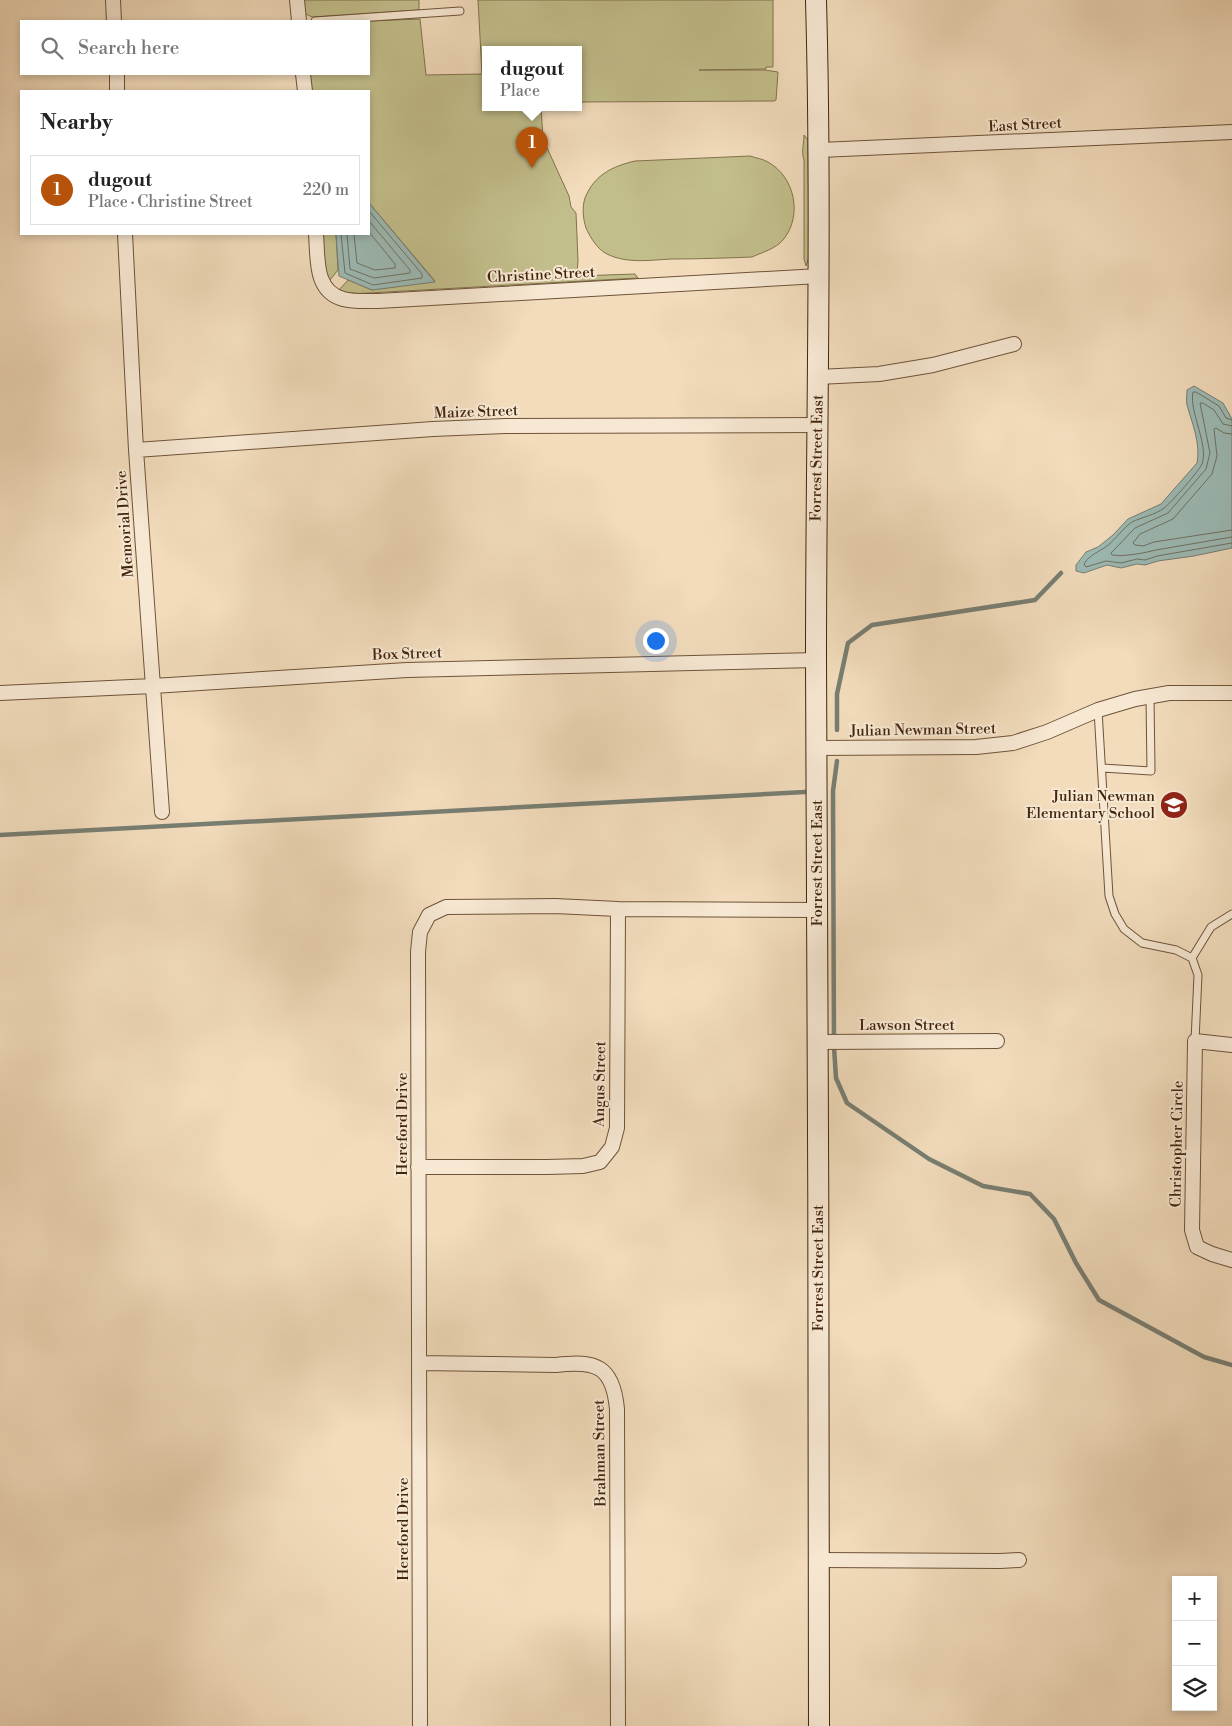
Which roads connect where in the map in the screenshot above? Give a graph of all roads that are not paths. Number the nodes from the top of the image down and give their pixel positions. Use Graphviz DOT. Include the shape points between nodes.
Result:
graph roads {
  1 [pos="113,0"];
  2 [pos="297,0"];
  3 [pos="816,0"];
  4 [pos="460,11"];
  5 [pos="114,20"];
  6 [pos="299,20"];
  7 [pos="330,20"];
  8 [pos="116,75"];
  9 [pos="303,75"];
  10 [pos="117,90"];
  11 [pos="305,90"];
  12 [pos="1232,132"];
  13 [pos="820,150"];
  14 [pos="125,235"];
  15 [pos="316,235"];
  16 [pos="819,276"];
  17 [pos="1014,344"];
  18 [pos="818,378"];
  19 [pos="817,425"];
  20 [pos="136,450"];
  21 [pos="816,660"];
  22 [pos="153,686"];
  23 [pos="0,693"];
  24 [pos="1232,693"];
  25 [pos="1150,696"];
  26 [pos="1098,710"];
  27 [pos="817,748"];
  28 [pos="1102,768"];
  29 [pos="162,812"];
  30 [pos="618,909"];
  31 [pos="817,910"];
  32 [pos="1232,914"];
  33 [pos="1192,958"];
  34 [pos="997,1041"];
  35 [pos="1195,1041"];
  36 [pos="817,1042"];
  37 [pos="1232,1045"];
  38 [pos="418,1167"];
  39 [pos="1232,1260"];
  40 [pos="419,1363"];
  41 [pos="820,1560"];
  42 [pos="1019,1560"];
  43 [pos="420,1726"];
  44 [pos="618,1726"];
  45 [pos="819,1726"];
  1 -- 5 [label="street"];
  2 -- 6 [label="street"];
  3 -- 13 [label="main road, Forrest Street East"];
  4 -- 7 [label="lane"];
  8 -- 10 [label="street"];
  9 -- 11 [label="street"];
  12 -- 13 [label="street, East Street"];
  13 -- 16 [label="main road, Forrest Street East"];
  14 -- 20 [label="street, Memorial Drive"];
  15 -- 16 [label="street, Christine Street" via="319,276 327,292 344,299 378,301"];
  16 -- 18 [label="main road, Forrest Street East"];
  17 -- 18 [label="street" via="933,365 879,374"];
  18 -- 19 [label="main road, Forrest Street East"];
  19 -- 20 [label="street, Maize Street" via="505,426"];
  19 -- 21 [label="main road, Forrest Street East"];
  20 -- 22 [label="street, Memorial Drive"];
  21 -- 22 [label="street, Box Street" via="407,670"];
  21 -- 27 [label="main road, Forrest Street East"];
  22 -- 23 [label="street, Box Street"];
  22 -- 29 [label="street, Memorial Drive"];
  24 -- 25 [label="street, Julian Newman Street"];
  25 -- 26 [label="street, Julian Newman Street"];
  25 -- 28 [label="lane" via="1151,771"];
  26 -- 27 [label="street, Julian Newman Street" via="1013,743 976,747"];
  26 -- 28 [label="lane"];
  27 -- 31 [label="main road, Forrest Street East"];
  28 -- 33 [label="lane" via="1110,896 1115,914 1124,929 1142,943 1176,950"];
  30 -- 31 [label="street, Hereford Drive"];
  30 -- 38 [label="street, Angus Street" via="616,1128 612,1148 600,1162 583,1166"];
  30 -- 38 [label="street, Hereford Drive" via="446,907 430,915 420,932 418,952"];
  31 -- 36 [label="main road, Forrest Street East"];
  32 -- 33 [label="lane" via="1211,927"];
  33 -- 35 [label="lane" via="1198,975"];
  34 -- 36 [label="street, Lawson Street"];
  35 -- 37 [label="street"];
  35 -- 39 [label="street, Christopher Circle" via="1192,1230 1197,1247"];
  36 -- 41 [label="main road, Forrest Street East"];
  38 -- 40 [label="street, Hereford Drive"];
  40 -- 43 [label="street, Hereford Drive"];
  40 -- 44 [label="street, Brahman Street" via="575,1363 594,1365 609,1376 616,1392 617,1409"];
  41 -- 42 [label="street"];
  41 -- 45 [label="main road, Forrest Street East"];
}
